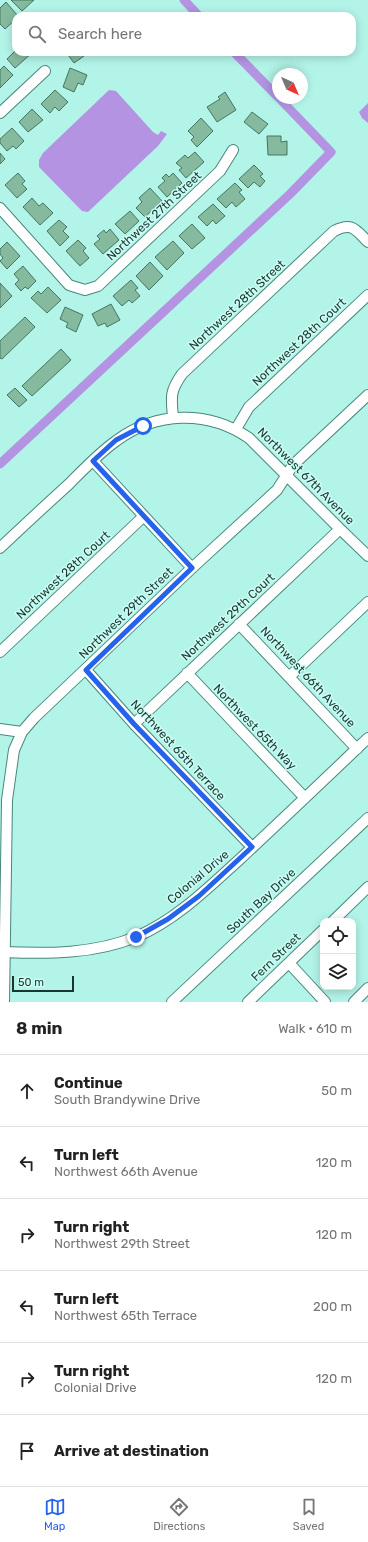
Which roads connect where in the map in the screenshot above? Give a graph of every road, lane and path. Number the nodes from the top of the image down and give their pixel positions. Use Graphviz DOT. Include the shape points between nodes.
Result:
graph roads {
  1 [pos="45,71"];
  2 [pos="0,113"];
  3 [pos="233,150"];
  4 [pos="0,208"];
  5 [pos="368,242"];
  6 [pos="368,295"];
  7 [pos="368,394"];
  8 [pos="173,417"];
  9 [pos="236,429"];
  10 [pos="93,461"];
  11 [pos="287,474"];
  12 [pos="144,516"];
  13 [pos="340,529"];
  14 [pos="0,548"];
  15 [pos="366,550"];
  16 [pos="192,568"];
  17 [pos="368,602"];
  18 [pos="239,624"];
  19 [pos="0,652"];
  20 [pos="86,670"];
  21 [pos="187,674"];
  22 [pos="289,677"];
  23 [pos="134,724"];
  24 [pos="0,729"];
  25 [pos="22,732"];
  26 [pos="368,738"];
  27 [pos="357,748"];
  28 [pos="305,798"];
  29 [pos="4,800"];
  30 [pos="368,818"];
  31 [pos="252,847"];
  32 [pos="3,872"];
  33 [pos="368,887"];
  34 [pos="336,918"];
  35 [pos="320,933"];
  36 [pos="1,952"];
  37 [pos="289,963"];
  38 [pos="368,988"];
  39 [pos="4,1002"];
  40 [pos="172,1002"];
  41 [pos="248,1002"];
  42 [pos="325,1002"];
  43 [pos="354,1002"];
  1 -- 2 [label="street"];
  3 -- 4 [label="street, Northwest 27th Street" via="220,171 209,182 98,286 85,290 69,285"];
  5 -- 8 [label="street, Northwest 28th Street" via="355,228 344,226 334,231 182,374 174,386"];
  6 -- 9 [label="street, Northwest 28th Court" via="249,407"];
  7 -- 11 [label="street, Northwest 29th Street" via="293,465"];
  8 -- 9 [label="street, Northwest 67th Avenue" via="193,417"];
  8 -- 10 [label="street, Northwest 67th Avenue" via="143,426 116,440"];
  9 -- 11 [label="street, Northwest 67th Avenue"];
  10 -- 12 [label="street"];
  10 -- 14 [label="street, Northwest 67th Avenue"];
  11 -- 13 [label="street, Northwest 67th Avenue"];
  11 -- 16 [label="street, Northwest 29th Street" via="277,490"];
  12 -- 16 [label="street"];
  12 -- 19 [label="street, Northwest 28th Court"];
  13 -- 15 [label="street, Northwest 67th Avenue"];
  13 -- 18 [label="street, Northwest 29th Court"];
  16 -- 20 [label="street, Northwest 29th Street"];
  17 -- 22 [label="street"];
  18 -- 21 [label="street, Northwest 29th Court"];
  18 -- 22 [label="street, Northwest 66th Avenue"];
  20 -- 23 [label="street, Northwest 65th Terrace"];
  20 -- 25 [label="street, Northwest 29th Street"];
  21 -- 23 [label="street, Northwest 29th Court"];
  21 -- 28 [label="street, Northwest 65th Way"];
  22 -- 27 [label="street, Northwest 66th Avenue"];
  23 -- 31 [label="street, Northwest 65th Terrace"];
  24 -- 25 [label="street"];
  25 -- 29 [label="street, Northwest 29th Street" via="14,750"];
  26 -- 27 [label="street, Colonial Drive"];
  27 -- 28 [label="street, Colonial Drive"];
  28 -- 31 [label="street, Colonial Drive"];
  29 -- 32 [label="street, Northwest 29th Street"];
  30 -- 40 [label="street, South Bay Drive"];
  31 -- 36 [label="street, Colonial Drive" via="199,896 168,919 136,937 89,950"];
  32 -- 36 [label="street, Northwest 29th Street"];
  33 -- 34 [label="street"];
  35 -- 37 [label="street, Fern Street"];
  36 -- 39 [label="street, Northwest 29th Street"];
  37 -- 41 [label="street, Fern Street"];
  37 -- 42 [label="street"];
  38 -- 43 [label="street"];
}
